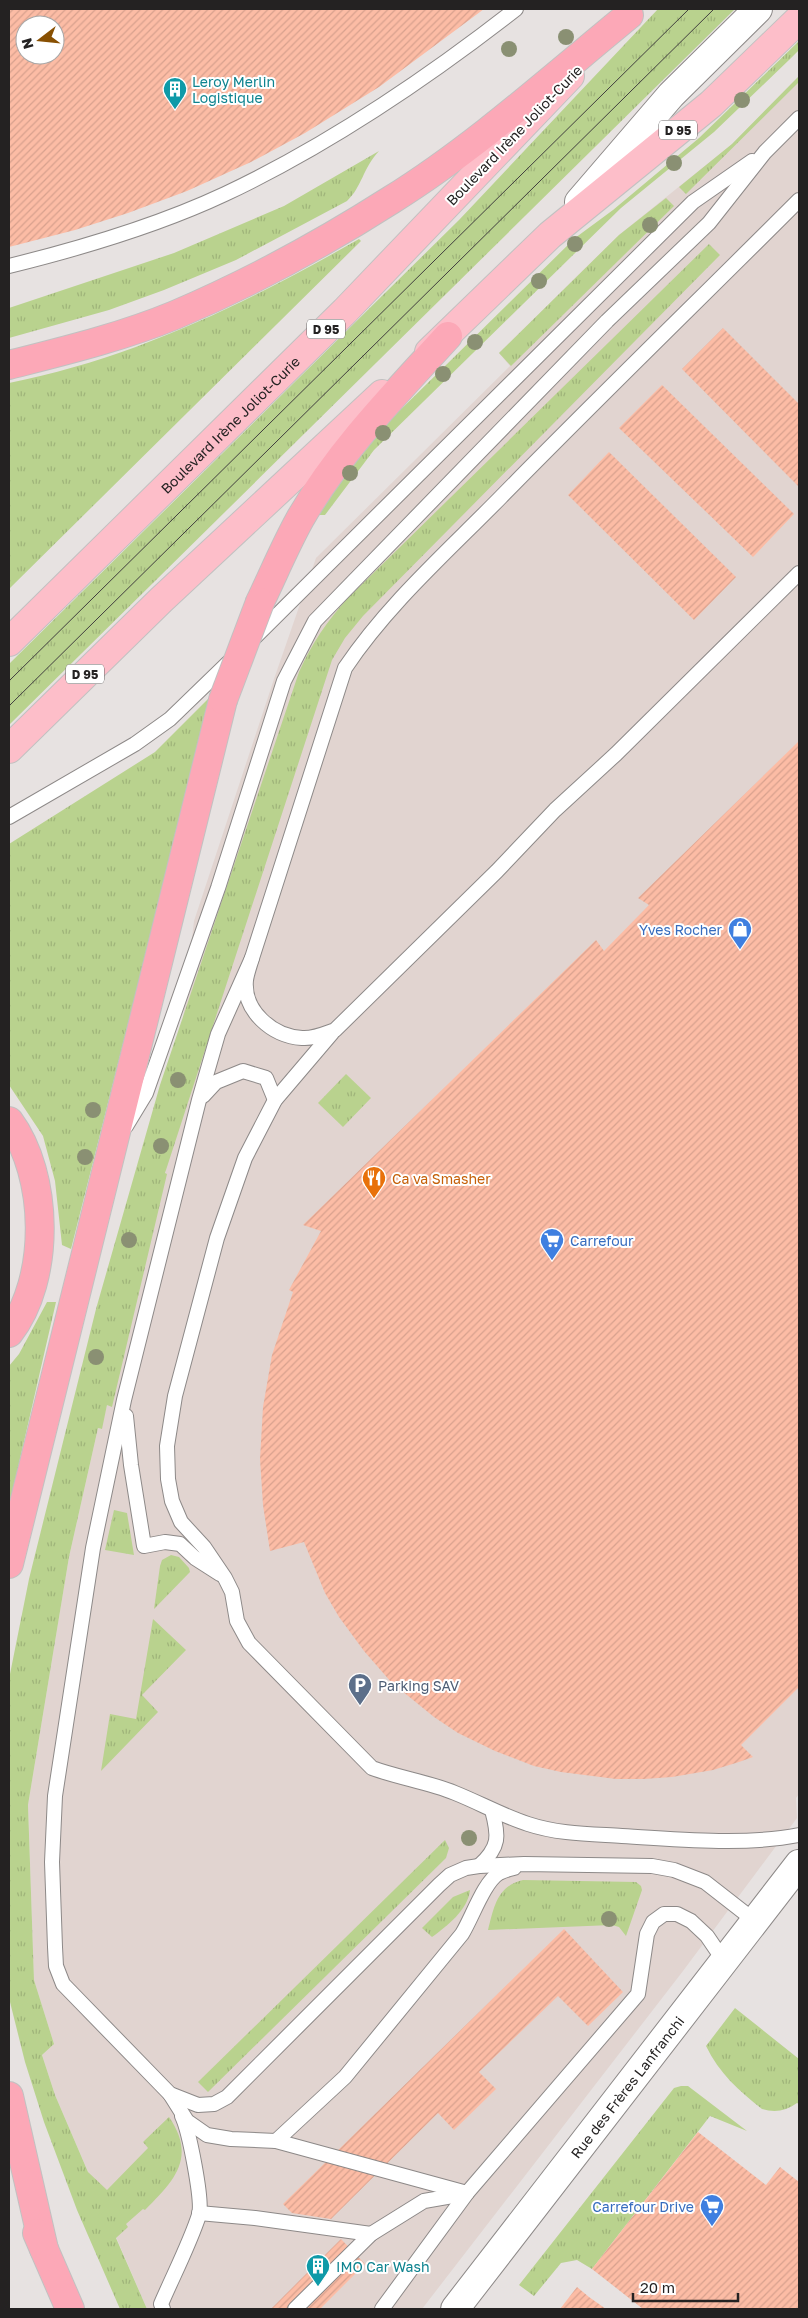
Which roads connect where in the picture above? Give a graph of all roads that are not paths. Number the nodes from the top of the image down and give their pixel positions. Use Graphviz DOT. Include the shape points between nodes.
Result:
graph roads {
  1 [pos="516,9"];
  2 [pos="758,9"];
  3 [pos="632,12"];
  4 [pos="799,19"];
  5 [pos="799,118"];
  6 [pos="765,152"];
  7 [pos="799,200"];
  8 [pos="550,235"];
  9 [pos="9,266"];
  10 [pos="448,336"];
  11 [pos="9,365"];
  12 [pos="799,572"];
  13 [pos="9,642"];
  14 [pos="9,749"];
  15 [pos="9,817"];
  16 [pos="252,958"];
  17 [pos="335,1030"];
  18 [pos="199,1100"];
  19 [pos="275,1100"];
  20 [pos="9,1120"];
  21 [pos="113,1148"];
  22 [pos="9,1333"];
  23 [pos="124,1400"];
  24 [pos="9,1564"];
  25 [pos="224,1578"];
  26 [pos="492,1810"];
  27 [pos="799,1835"];
  28 [pos="524,1864"];
  29 [pos="799,1864"];
  30 [pos="479,1866"];
  31 [pos="755,1921"];
  32 [pos="724,1961"];
  33 [pos="170,2094"];
  34 [pos="9,2096"];
  35 [pos="276,2141"];
  36 [pos="9,2169"];
  37 [pos="467,2193"];
  38 [pos="199,2213"];
  39 [pos="371,2234"];
  40 [pos="44,2249"];
  41 [pos="70,2309"];
  42 [pos="163,2309"];
  43 [pos="295,2309"];
  44 [pos="382,2309"];
  45 [pos="455,2309"];
  1 -- 9 [label="lane" via="376,110 247,183 110,238"];
  2 -- 8 [label="street" via="671,96"];
  3 -- 11 [label="highway" via="430,174 274,269 173,315 73,349"];
  3 -- 13 [label="main road, Boulevard Irène Joliot-Curie / D 95" via="345,311"];
  4 -- 8 [label="main road, D 95" via="711,104"];
  5 -- 6 [label="lane"];
  6 -- 15 [label="lane" via="693,202 170,719 135,744"];
  6 -- 21 [label="lane" via="709,223 606,321 315,621 284,682 218,888 146,1093"];
  7 -- 16 [label="lane" via="589,408 366,638 345,668"];
  8 -- 10 [label="main road, D 95"];
  10 -- 14 [label="main road, D 95" via="161,600"];
  10 -- 21 [label="highway, bridge" via="376,415 329,474 299,520 260,602 223,700"];
  12 -- 17 [label="lane"];
  16 -- 17 [label="lane" via="246,980 248,998 256,1015 268,1026 302,1038"];
  16 -- 18 [label="lane" via="218,1034"];
  17 -- 19 [label="lane"];
  18 -- 19 [label="lane" via="216,1082 243,1071 266,1078"];
  18 -- 23 [label="lane"];
  19 -- 25 [label="lane" via="245,1158 217,1238 175,1396 167,1446 172,1502 181,1522 204,1547"];
  20 -- 22 [label="highway" via="32,1166 40,1206 39,1248 31,1288"];
  21 -- 24 [label="highway"];
  23 -- 25 [label="lane" via="144,1546 165,1542 180,1544"];
  23 -- 33 [label="lane" via="93,1548 55,1796 52,1862 56,1966 63,1984"];
  25 -- 26 [label="lane" via="232,1592 237,1621 249,1643 360,1758 372,1768 454,1792"];
  26 -- 27 [label="lane" via="529,1825 568,1832 725,1840"];
  26 -- 30 [label="lane" via="496,1840 492,1854"];
  28 -- 30 [label="lane"];
  28 -- 31 [label="lane" via="652,1866 674,1870 704,1882"];
  28 -- 35 [label="lane" via="498,1874 485,1887 473,1917 456,1942 344,2077"];
  29 -- 31 [label="street, Rue des Frères Lanfranchi"];
  30 -- 33 [label="lane" via="450,1875 438,1885 227,2097 214,2104 198,2106"];
  31 -- 32 [label="street, Rue des Frères Lanfranchi"];
  32 -- 37 [label="lane" via="707,1936 691,1921 677,1914 664,1914 653,1922 647,1934 638,1994"];
  32 -- 45 [label="street, Rue des Frères Lanfranchi"];
  33 -- 35 [label="lane" via="187,2121 207,2135"];
  33 -- 38 [label="lane" via="186,2126 193,2154"];
  34 -- 40 [label="highway"];
  35 -- 37 [label="lane"];
  36 -- 40 [label="highway"];
  37 -- 39 [label="lane" via="424,2201"];
  37 -- 44 [label="lane"];
  38 -- 39 [label="lane"];
  38 -- 42 [label="lane" via="161,2304"];
  39 -- 43 [label="lane"];
  40 -- 41 [label="highway"];
}
